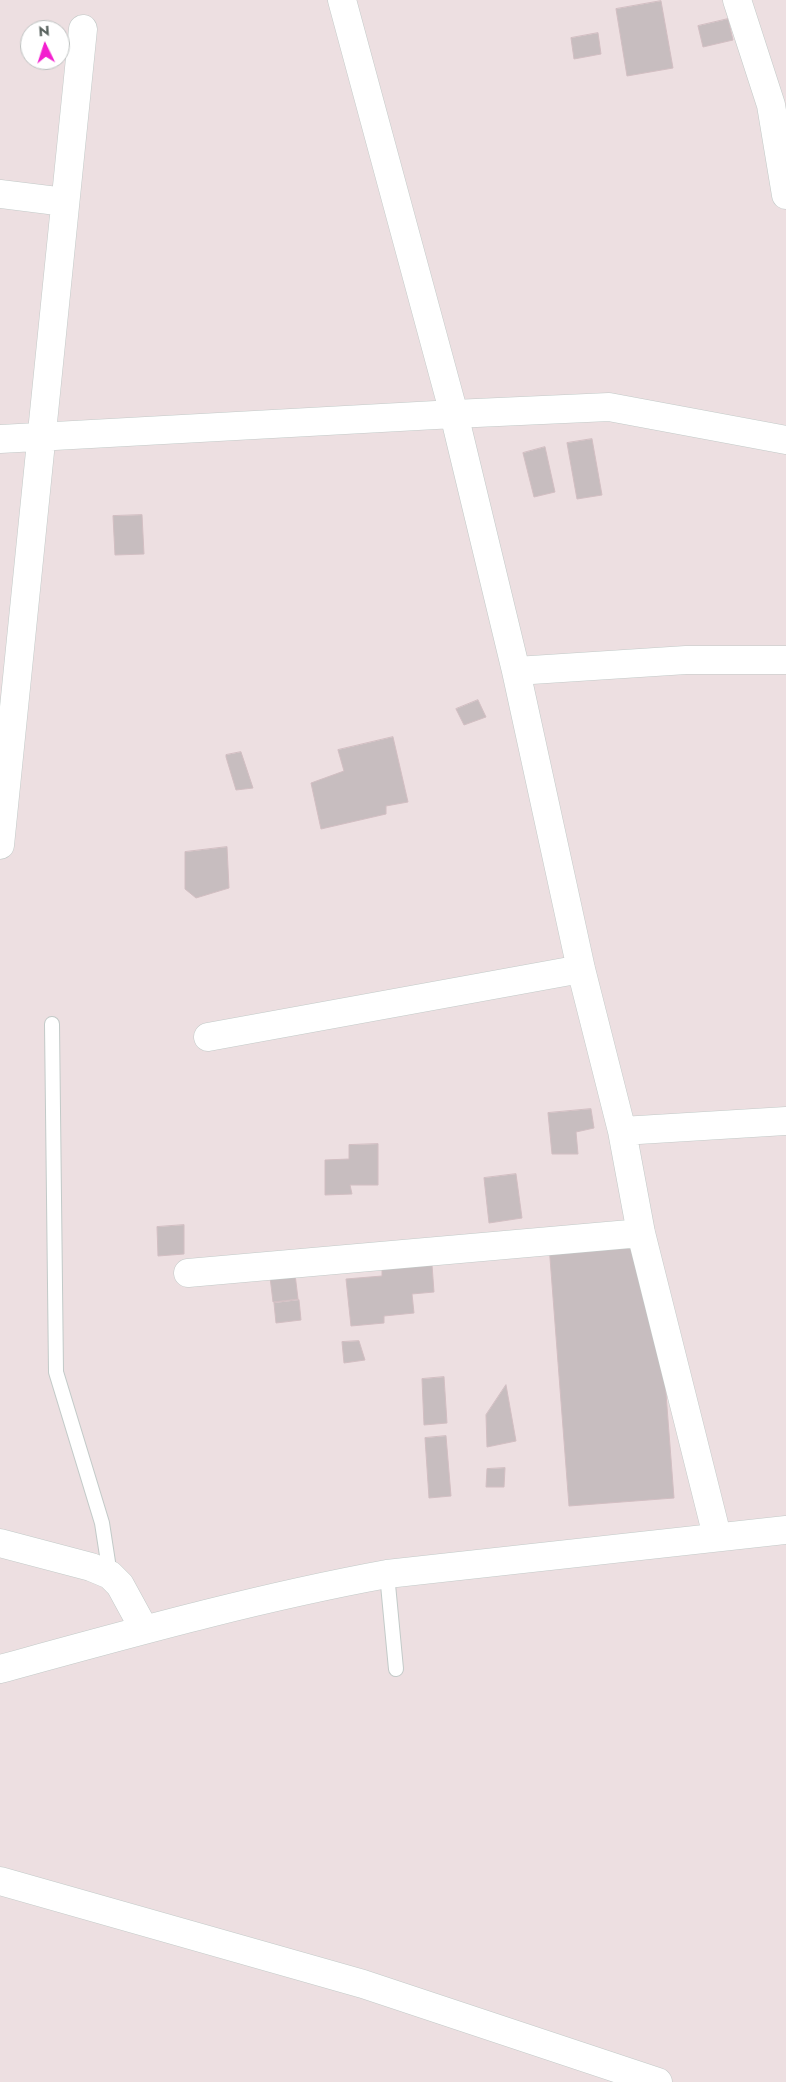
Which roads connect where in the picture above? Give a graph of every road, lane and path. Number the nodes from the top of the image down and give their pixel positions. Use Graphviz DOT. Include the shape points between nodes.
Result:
graph roads {
  1 [pos="342,0"];
  2 [pos="737,0"];
  3 [pos="83,29"];
  4 [pos="0,194"];
  5 [pos="786,195"];
  6 [pos="65,202"];
  7 [pos="454,414"];
  8 [pos="42,438"];
  9 [pos="0,440"];
  10 [pos="786,440"];
  11 [pos="786,660"];
  12 [pos="516,671"];
  13 [pos="0,845"];
  14 [pos="581,969"];
  15 [pos="52,1024"];
  16 [pos="208,1037"];
  17 [pos="786,1121"];
  18 [pos="622,1131"];
  19 [pos="640,1233"];
  20 [pos="188,1273"];
  21 [pos="786,1530"];
  22 [pos="717,1536"];
  23 [pos="0,1543"];
  24 [pos="387,1574"];
  25 [pos="110,1575"];
  26 [pos="144,1630"];
  27 [pos="0,1669"];
  28 [pos="396,1669"];
  29 [pos="0,1881"];
  30 [pos="658,2082"];
  1 -- 7 [label="street"];
  2 -- 5 [label="street" via="771,105"];
  3 -- 6 [label="street"];
  4 -- 6 [label="street"];
  6 -- 8 [label="street"];
  7 -- 8 [label="street"];
  7 -- 10 [label="street" via="609,407"];
  7 -- 12 [label="street"];
  8 -- 9 [label="street"];
  8 -- 13 [label="street"];
  11 -- 12 [label="street" via="686,660"];
  12 -- 14 [label="street"];
  14 -- 16 [label="street"];
  14 -- 18 [label="street"];
  15 -- 25 [label="lane" via="56,1372 102,1522"];
  17 -- 18 [label="street"];
  18 -- 19 [label="street"];
  19 -- 20 [label="street"];
  19 -- 22 [label="street"];
  21 -- 22 [label="street"];
  22 -- 24 [label="street"];
  23 -- 25 [label="street"];
  24 -- 26 [label="street" via="331,1584"];
  24 -- 28 [label="lane"];
  25 -- 26 [label="street" via="120,1585"];
  26 -- 27 [label="street"];
  29 -- 30 [label="street" via="363,1984"];
}
